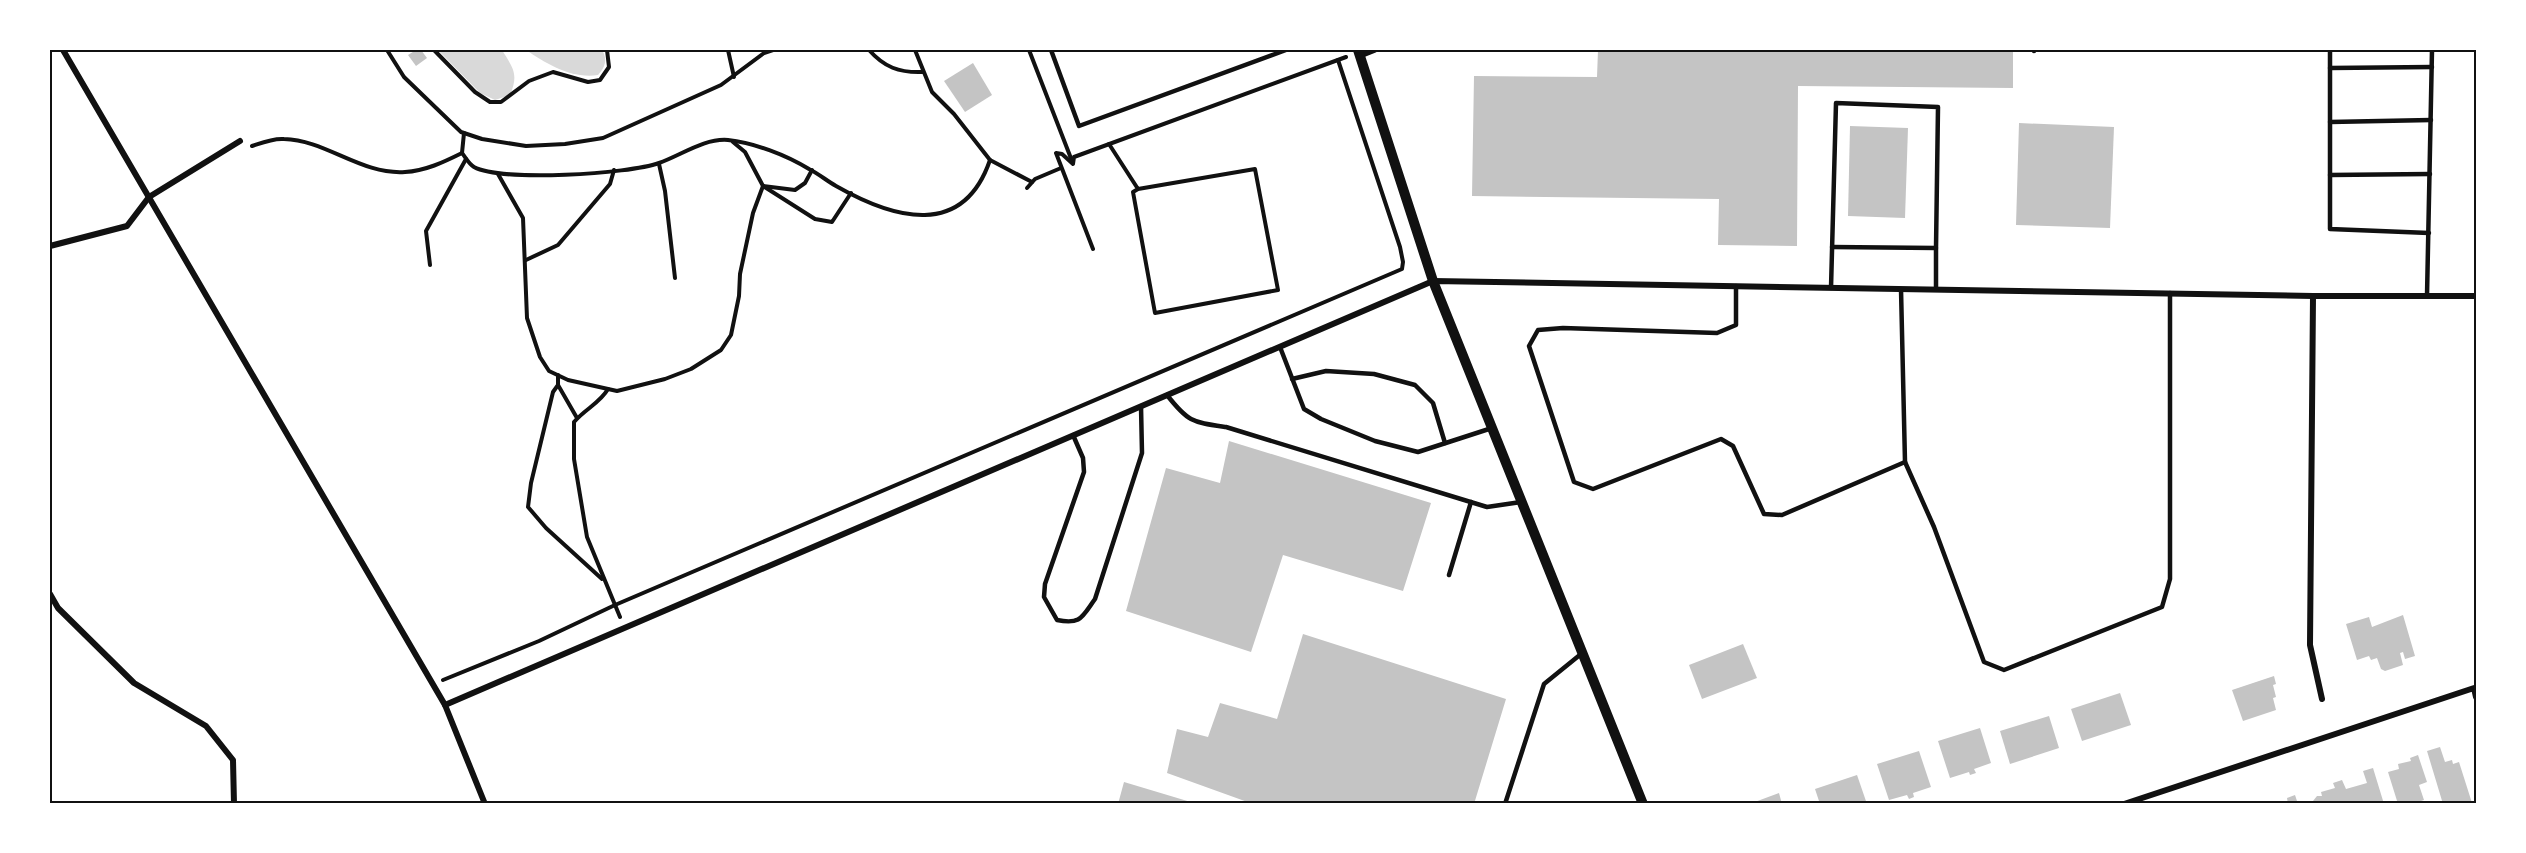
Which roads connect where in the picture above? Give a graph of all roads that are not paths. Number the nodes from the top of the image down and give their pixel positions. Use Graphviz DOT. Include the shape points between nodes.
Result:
graph roads {
  1 [pos="63,50"];
  2 [pos="1050,50"];
  3 [pos="1286,50"];
  4 [pos="1374,50"];
  5 [pos="2330,50"];
  6 [pos="2432,50"];
  7 [pos="1358,53"];
  8 [pos="2432,67"];
  9 [pos="2330,68"];
  10 [pos="2431,120"];
  11 [pos="2330,122"];
  12 [pos="240,141"];
  13 [pos="2330,174"];
  14 [pos="2430,174"];
  15 [pos="149,196"];
  16 [pos="2429,233"];
  17 [pos="50,246"];
  18 [pos="1832,247"];
  19 [pos="1936,248"];
  20 [pos="1433,281"];
  21 [pos="1736,286"];
  22 [pos="1831,288"];
  23 [pos="1901,289"];
  24 [pos="1936,289"];
  25 [pos="2170,293"];
  26 [pos="2313,296"];
  27 [pos="2427,296"];
  28 [pos="2476,296"];
  29 [pos="1280,347"];
  30 [pos="1292,379"];
  31 [pos="1167,395"];
  32 [pos="1141,406"];
  33 [pos="1492,428"];
  34 [pos="1073,435"];
  35 [pos="1445,443"];
  36 [pos="1905,462"];
  37 [pos="1471,502"];
  38 [pos="1522,502"];
  39 [pos="1449,575"];
  40 [pos="50,594"];
  41 [pos="1583,652"];
  42 [pos="2476,697"];
  43 [pos="2322,699"];
  44 [pos="445,705"];
  45 [pos="234,804"];
  46 [pos="485,804"];
  47 [pos="1505,804"];
  48 [pos="1643,804"];
  49 [pos="2124,804"];
  1 -- 15 [label="street"];
  2 -- 3 [label="lane" via="1079,126"];
  4 -- 7 [label="street"];
  5 -- 9 [label="lane"];
  6 -- 8 [label="lane"];
  7 -- 20 [label="street"];
  8 -- 9 [label="lane"];
  8 -- 10 [label="lane"];
  9 -- 11 [label="lane"];
  10 -- 11 [label="lane"];
  10 -- 14 [label="lane"];
  11 -- 13 [label="lane"];
  12 -- 15 [label="street"];
  13 -- 14 [label="lane"];
  13 -- 16 [label="lane" via="2330,229"];
  14 -- 16 [label="lane"];
  15 -- 17 [label="street" via="127,226"];
  15 -- 44 [label="street"];
  16 -- 27 [label="lane"];
  18 -- 19 [label="lane"];
  18 -- 19 [label="lane" via="1836,103 1938,107"];
  18 -- 22 [label="lane"];
  19 -- 24 [label="lane"];
  20 -- 21 [label="street"];
  20 -- 29 [label="street"];
  20 -- 33 [label="street"];
  21 -- 22 [label="street"];
  21 -- 36 [label="lane" via="1736,325 1718,333 1538,330 1529,346 1574,482 1593,489 1721,440 1733,446 1764,514 1782,515"];
  22 -- 23 [label="street"];
  23 -- 24 [label="street"];
  23 -- 36 [label="lane"];
  24 -- 25 [label="street"];
  25 -- 26 [label="street"];
  25 -- 36 [label="lane" via="2170,579 2162,607 2004,670 1984,662 1934,527"];
  26 -- 27 [label="street"];
  26 -- 43 [label="street" via="2310,645"];
  27 -- 28 [label="street"];
  29 -- 30 [label="lane"];
  29 -- 31 [label="street"];
  30 -- 35 [label="lane" via="1304,409 1321,419 1375,441 1418,452"];
  30 -- 35 [label="lane" via="1326,371 1374,374 1415,384 1433,403"];
  31 -- 32 [label="street"];
  31 -- 37 [label="lane" via="1184,416 1198,423 1226,427"];
  32 -- 34 [label="street"];
  32 -- 34 [label="lane" via="1142,453 1095,599 1081,618 1071,623 1057,620 1044,597 1045,584 1084,472 1083,458"];
  33 -- 35 [label="lane"];
  33 -- 38 [label="street"];
  34 -- 44 [label="street"];
  37 -- 38 [label="lane" via="1487,507"];
  37 -- 39 [label="lane"];
  38 -- 41 [label="street"];
  40 -- 45 [label="street" via="58,608 134,683 206,726 232,760"];
  41 -- 47 [label="lane" via="1545,684"];
  41 -- 48 [label="street"];
  42 -- 49 [label="street" via="2474,688"];
  44 -- 46 [label="street"];
}
